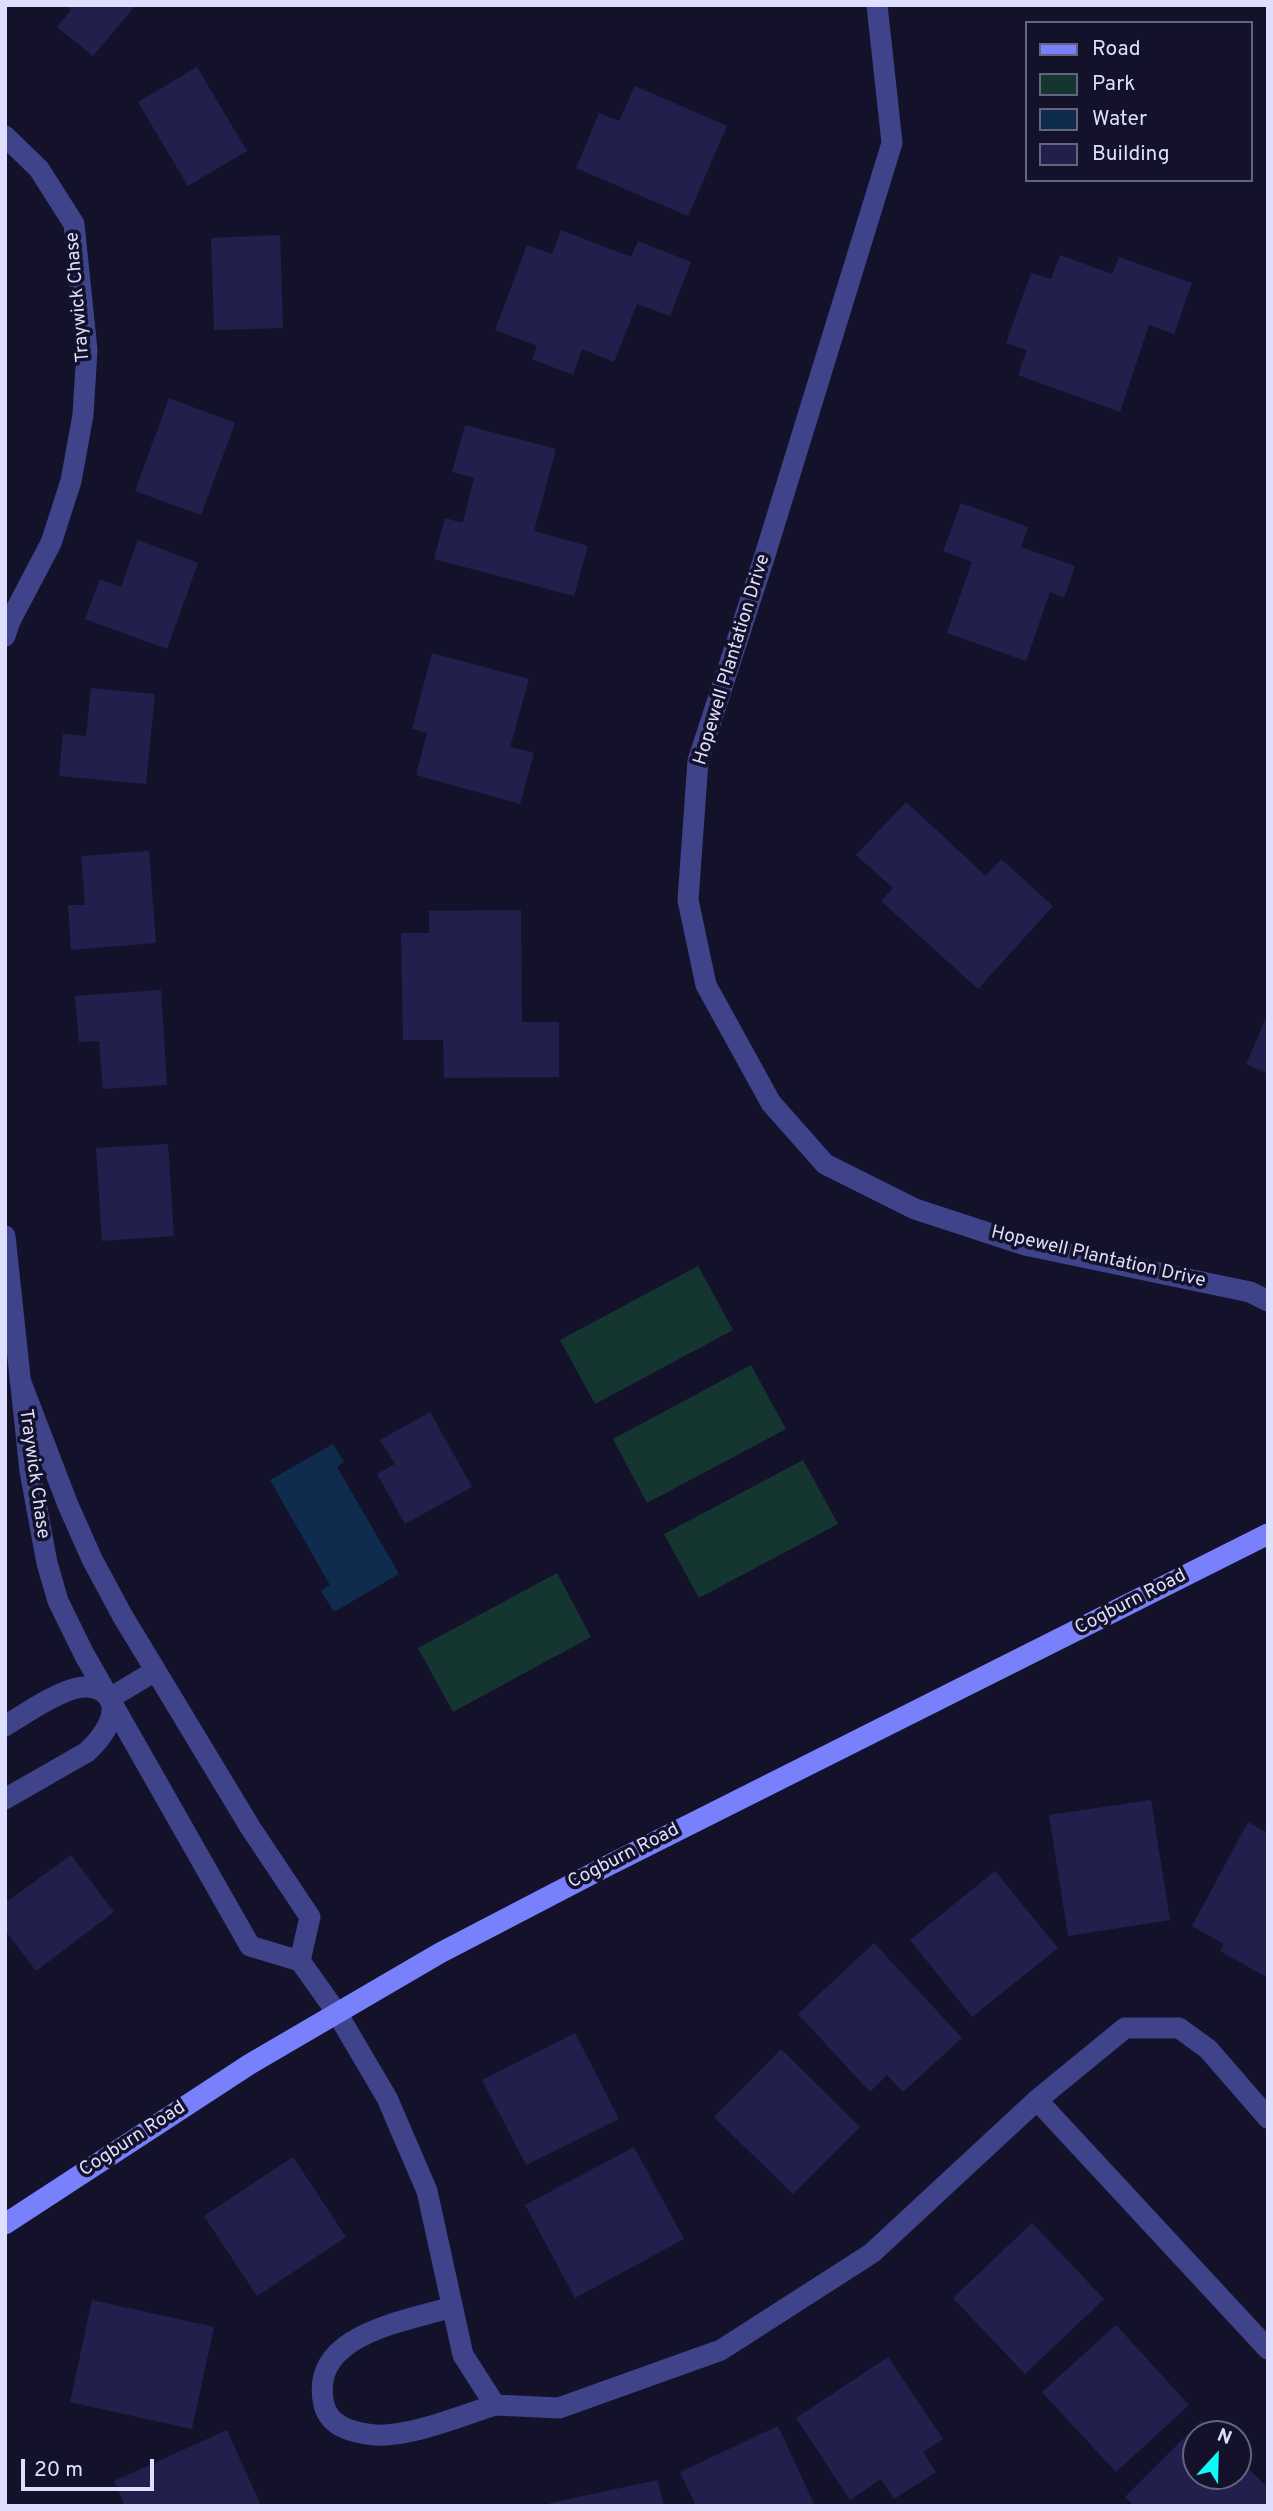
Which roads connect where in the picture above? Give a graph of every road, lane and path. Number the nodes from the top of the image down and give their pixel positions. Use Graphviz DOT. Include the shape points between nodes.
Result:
graph roads {
  1 [pos="877,5"];
  2 [pos="5,136"];
  3 [pos="5,636"];
  4 [pos="5,1236"];
  5 [pos="1268,1301"];
  6 [pos="20,1380"];
  7 [pos="1268,1534"];
  8 [pos="155,1671"];
  9 [pos="110,1698"];
  10 [pos="5,1726"];
  11 [pos="5,1799"];
  12 [pos="300,1961"];
  13 [pos="337,2013"];
  14 [pos="1037,2099"];
  15 [pos="1268,2118"];
  16 [pos="5,2224"];
  17 [pos="452,2307"];
  18 [pos="1268,2350"];
  19 [pos="495,2405"];
  1 -- 5 [label="street, Hopewell Plantation Drive" via="892,143 698,761 688,900 706,985 771,1103 825,1164 915,1209 1025,1245 1250,1292"];
  2 -- 3 [label="street, Traywick Chase" via="38,169 74,224 87,350 83,415 71,481 51,543"];
  4 -- 6 [label="street, Traywick Chase"];
  6 -- 8 [label="street" via="92,1559"];
  6 -- 9 [label="street, Traywick Chase" via="47,1563 58,1601"];
  7 -- 13 [label="street, Cogburn Road" via="609,1865"];
  8 -- 9 [label="street"];
  8 -- 12 [label="street" via="310,1917"];
  9 -- 10 [label="street" via="95,1688 76,1688"];
  9 -- 11 [label="street" via="110,1719 99,1741"];
  9 -- 12 [label="street, Traywick Chase" via="250,1947"];
  12 -- 13 [label="street"];
  13 -- 16 [label="street, Cogburn Road" via="250,2064"];
  13 -- 17 [label="street" via="387,2098 427,2191"];
  14 -- 15 [label="street" via="1125,2028 1179,2028 1208,2049"];
  14 -- 18 [label="street"];
  14 -- 19 [label="street" via="872,2253 721,2350 559,2408"];
  17 -- 19 [label="street" via="463,2355"];
  17 -- 19 [label="street" via="359,2335 340,2349 326,2370 321,2391 326,2413 346,2431 378,2435 412,2430"];
}
